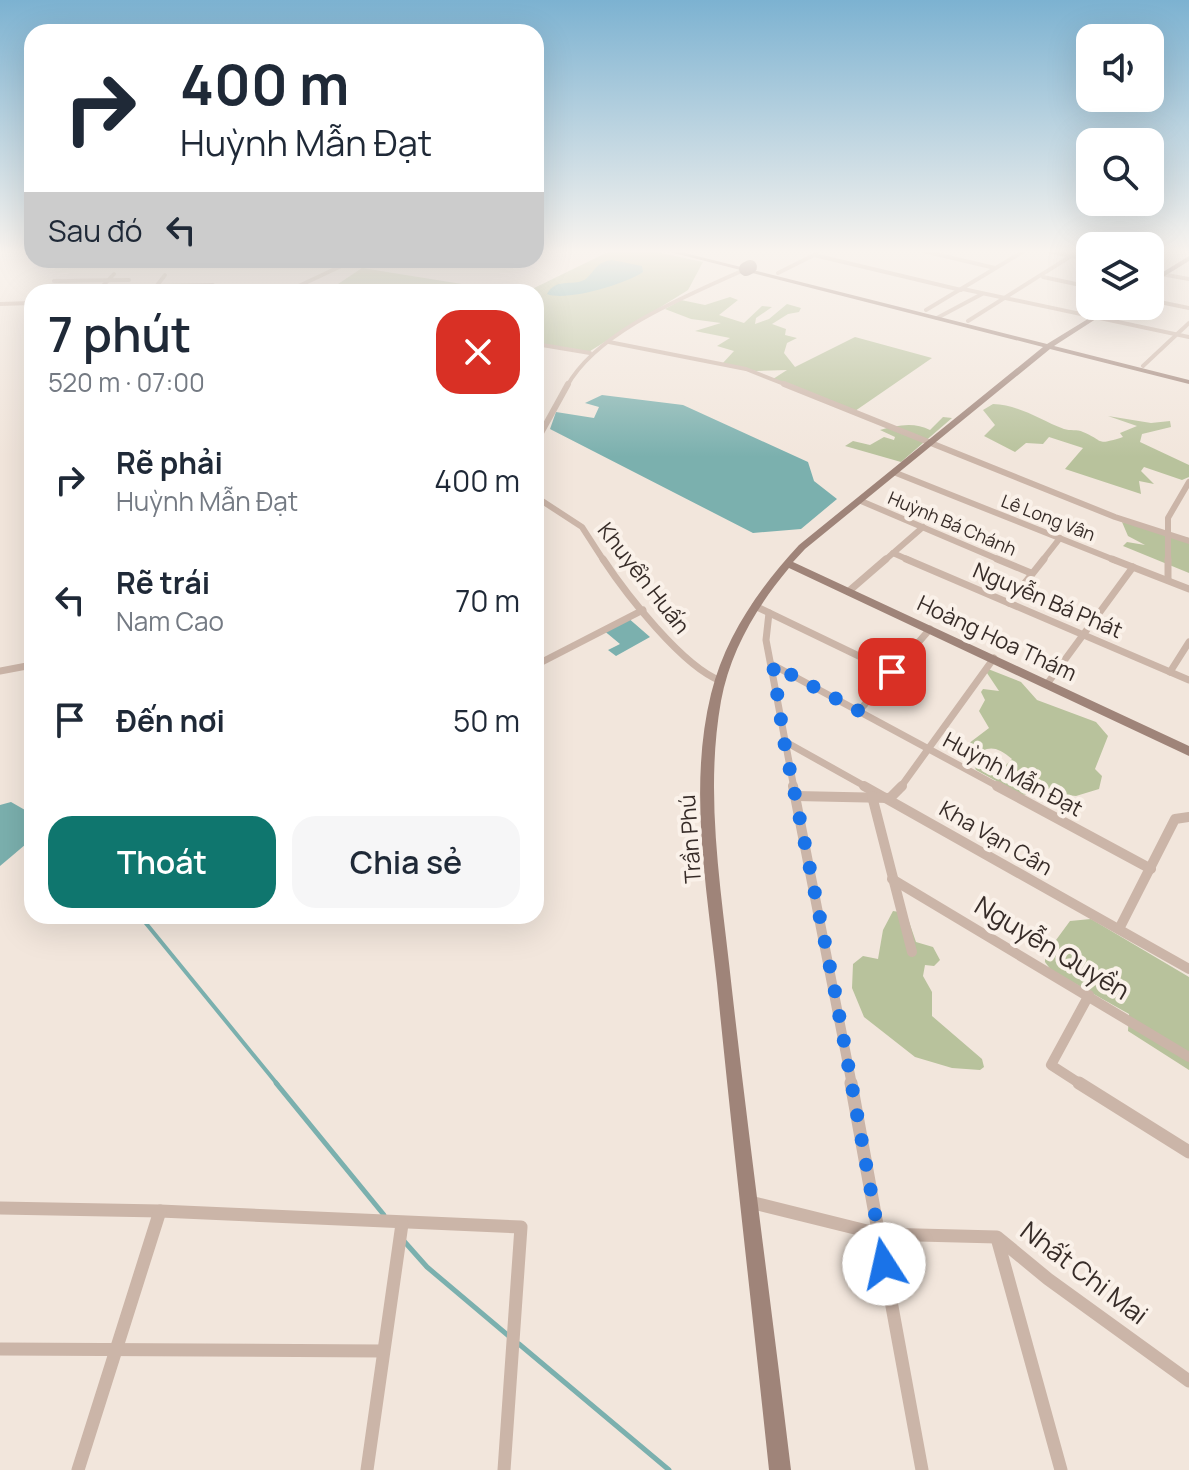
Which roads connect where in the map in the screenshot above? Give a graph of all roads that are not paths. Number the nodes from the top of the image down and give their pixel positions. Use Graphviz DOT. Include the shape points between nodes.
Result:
graph roads {
  1 [pos="646,320"];
  2 [pos="950,320"];
  3 [pos="958,320"];
  4 [pos="1090,320"];
  5 [pos="1109,320"];
  6 [pos="968,321"];
  7 [pos="1189,323"];
  8 [pos="1178,335"];
  9 [pos="1189,337"];
  10 [pos="609,342"];
  11 [pos="544,345"];
  12 [pos="1052,345"];
  13 [pos="590,353"];
  14 [pos="1143,366"];
  15 [pos="1189,380"];
  16 [pos="544,427"];
  17 [pos="929,445"];
  18 [pos="896,473"];
  19 [pos="1189,482"];
  20 [pos="861,501"];
  21 [pos="544,502"];
  22 [pos="923,527"];
  23 [pos="1165,533"];
  24 [pos="1060,538"];
  25 [pos="1189,541"];
  26 [pos="893,553"];
  27 [pos="787,563"];
  28 [pos="1133,567"];
  29 [pos="1031,573"];
  30 [pos="1168,580"];
  31 [pos="1189,589"];
  32 [pos="849,591"];
  33 [pos="1009,603"];
  34 [pos="755,606"];
  35 [pos="643,610"];
  36 [pos="769,613"];
  37 [pos="930,629"];
  38 [pos="1084,635"];
  39 [pos="1189,642"];
  40 [pos="994,658"];
  41 [pos="544,661"];
  42 [pos="773,665"];
  43 [pos="24,666"];
  44 [pos="0,671"];
  45 [pos="892,672"];
  46 [pos="1170,672"];
  47 [pos="1189,680"];
  48 [pos="721,681"];
  49 [pos="1047,684"];
  50 [pos="859,711"];
  51 [pos="784,741"];
  52 [pos="929,749"];
  53 [pos="1189,751"];
  54 [pos="796,796"];
  55 [pos="872,796"];
  56 [pos="890,798"];
  57 [pos="1189,817"];
  58 [pos="1151,869"];
  59 [pos="892,879"];
  60 [pos="1119,929"];
  61 [pos="912,952"];
  62 [pos="1189,969"];
  63 [pos="1089,995"];
  64 [pos="1189,1057"];
  65 [pos="1189,1152"];
  66 [pos="750,1202"];
  67 [pos="0,1208"];
  68 [pos="160,1211"];
  69 [pos="402,1224"];
  70 [pos="879,1234"];
  71 [pos="997,1237"];
  72 [pos="0,1349"];
  73 [pos="116,1349"];
  74 [pos="382,1351"];
  75 [pos="1189,1381"];
  76 [pos="78,1470"];
  77 [pos="367,1470"];
  78 [pos="504,1470"];
  79 [pos="780,1470"];
  80 [pos="922,1470"];
  81 [pos="1061,1470"];
  1 -- 10 [label="street"];
  2 -- 12 [label="main road"];
  3 -- 6 [label="main road"];
  4 -- 12 [label="main road, Trần Phú"];
  5 -- 8 [label="street"];
  6 -- 12 [label="main road"];
  7 -- 8 [label="street"];
  8 -- 9 [label="street"];
  8 -- 14 [label="street"];
  10 -- 13 [label="street"];
  10 -- 17 [label="street" via="746,369"];
  11 -- 13 [label="street"];
  12 -- 14 [label="main road"];
  12 -- 15 [label="main road"];
  12 -- 17 [label="main road, Trần Phú"];
  13 -- 16 [label="street"];
  14 -- 15 [label="main road"];
  17 -- 18 [label="main road, Trần Phú"];
  17 -- 23 [label="street"];
  18 -- 20 [label="main road, Trần Phú"];
  18 -- 24 [label="street, Lê Long Vân"];
  19 -- 23 [label="street"];
  20 -- 22 [label="street, Huỳnh Bá Chánh"];
  20 -- 27 [label="main road, Trần Phú"];
  21 -- 35 [label="street, Khuyển Huấn" via="582,527"];
  22 -- 26 [label="street"];
  22 -- 29 [label="street, Huỳnh Bá Chánh"];
  23 -- 25 [label="street"];
  23 -- 30 [label="street"];
  24 -- 28 [label="street, Lê Long Vân"];
  24 -- 29 [label="street"];
  26 -- 32 [label="street"];
  26 -- 33 [label="street, Nguyễn Bá Phát"];
  27 -- 32 [label="main road, Hoàng Hoa Thám"];
  27 -- 34 [label="main road, Trần Phú"];
  28 -- 30 [label="street, Lê Long Vân"];
  28 -- 38 [label="street"];
  29 -- 33 [label="street"];
  30 -- 31 [label="street, Lê Long Vân"];
  32 -- 37 [label="main road, Hoàng Hoa Thám"];
  33 -- 38 [label="street, Nguyễn Bá Phát"];
  34 -- 36 [label="street"];
  34 -- 48 [label="main road, Trần Phú"];
  35 -- 41 [label="street"];
  35 -- 48 [label="street, Khuyển Huấn" via="699,672"];
  36 -- 42 [label="street" via="766,640"];
  36 -- 45 [label="street"];
  37 -- 40 [label="main road, Hoàng Hoa Thám"];
  37 -- 45 [label="street"];
  38 -- 46 [label="street, Nguyễn Bá Phát"];
  38 -- 49 [label="street"];
  39 -- 46 [label="street"];
  40 -- 49 [label="main road, Hoàng Hoa Thám"];
  40 -- 52 [label="street"];
  42 -- 50 [label="street, Huỳnh Mẫn Đạt"];
  42 -- 51 [label="street"];
  43 -- 44 [label="street"];
  45 -- 50 [label="street"];
  46 -- 47 [label="street, Nguyễn Bá Phát"];
  48 -- 66 [label="main road, Trần Phú" via="707,757 710,832"];
  49 -- 53 [label="main road, Hoàng Hoa Thám"];
  50 -- 52 [label="street, Huỳnh Mẫn Đạt"];
  51 -- 54 [label="street"];
  51 -- 56 [label="street, Kha Vạn Cân"];
  52 -- 56 [label="street"];
  52 -- 58 [label="street, Huỳnh Mẫn Đạt"];
  54 -- 55 [label="street"];
  54 -- 70 [label="street"];
  55 -- 56 [label="street"];
  55 -- 59 [label="street"];
  56 -- 60 [label="street, Kha Vạn Cân"];
  57 -- 58 [label="street" via="1175,819"];
  58 -- 60 [label="street"];
  59 -- 61 [label="street"];
  59 -- 63 [label="street, Nguyễn Quyền"];
  60 -- 62 [label="street, Kha Vạn Cân"];
  63 -- 64 [label="street, Nguyễn Quyền"];
  63 -- 65 [label="street" via="1051,1065"];
  66 -- 70 [label="street, Nhất Chi Mai"];
  66 -- 79 [label="main road, Trần Phú"];
  67 -- 68 [label="street"];
  68 -- 69 [label="street"];
  68 -- 73 [label="street"];
  69 -- 74 [label="street"];
  69 -- 78 [label="street" via="521,1227"];
  70 -- 71 [label="street, Nhất Chi Mai"];
  70 -- 80 [label="street"];
  71 -- 75 [label="street, Nhất Chi Mai"];
  71 -- 81 [label="street"];
  72 -- 73 [label="street"];
  73 -- 74 [label="street"];
  73 -- 76 [label="street"];
  74 -- 77 [label="street"];
}
